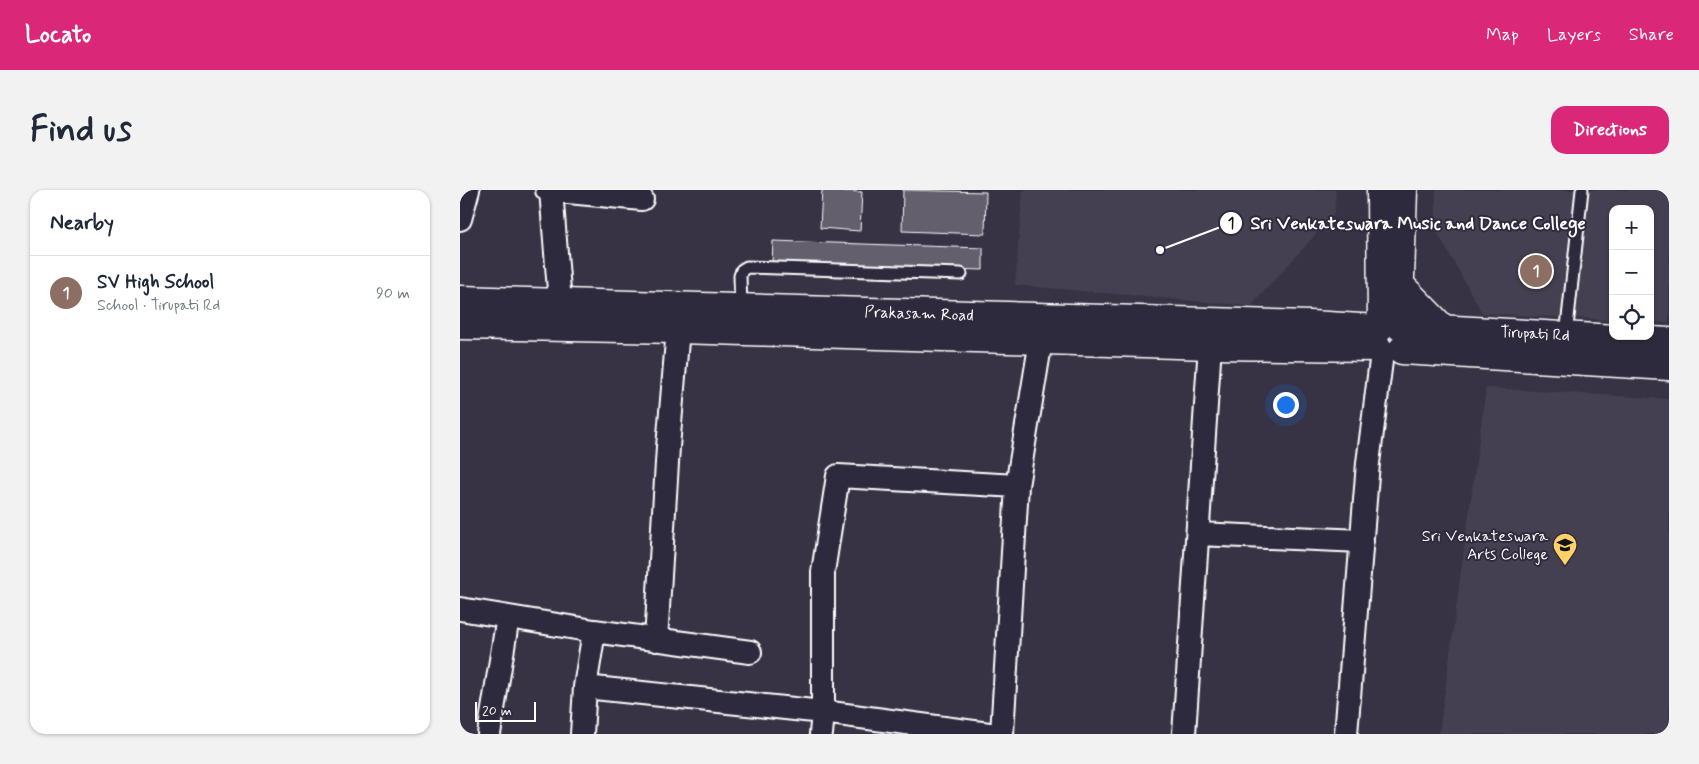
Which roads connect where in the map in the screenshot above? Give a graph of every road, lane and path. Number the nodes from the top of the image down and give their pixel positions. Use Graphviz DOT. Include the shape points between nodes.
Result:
graph roads {
  1 [pos="468,190"];
  2 [pos="550,190"];
  3 [pos="1381,190"];
  4 [pos="1404,190"];
  5 [pos="1582,190"];
  6 [pos="642,199"];
  7 [pos="460,219"];
  8 [pos="961,274"];
  9 [pos="1400,285"];
  10 [pos="460,300"];
  11 [pos="560,303"];
  12 [pos="740,309"];
  13 [pos="460,325"];
  14 [pos="678,329"];
  15 [pos="1444,329"];
  16 [pos="1566,336"];
  17 [pos="1388,337"];
  18 [pos="1042,340"];
  19 [pos="1669,342"];
  20 [pos="1210,345"];
  21 [pos="1669,366"];
  22 [pos="1017,486"];
  23 [pos="1198,534"];
  24 [pos="1362,541"];
  25 [pos="460,609"];
  26 [pos="508,617"];
  27 [pos="594,631"];
  28 [pos="656,640"];
  29 [pos="750,652"];
  30 [pos="585,687"];
  31 [pos="823,712"];
  32 [pos="488,734"];
  33 [pos="582,734"];
  34 [pos="821,734"];
  35 [pos="989,734"];
  36 [pos="1002,734"];
  37 [pos="1184,734"];
  38 [pos="1346,734"];
  1 -- 7 [label="street"];
  2 -- 6 [label="street"];
  2 -- 11 [label="street"];
  3 -- 17 [label="main road"];
  4 -- 9 [label="main road"];
  5 -- 16 [label="lane"];
  8 -- 12 [label="lane" via="747,267 740,276"];
  9 -- 15 [label="main road"];
  9 -- 17 [label="main road"];
  10 -- 11 [label="main road, Prakasam Road"];
  11 -- 12 [label="main road, Prakasam Road"];
  12 -- 17 [label="main road, Prakasam Road" via="1310,325"];
  13 -- 14 [label="main road, Prakasam Road"];
  14 -- 18 [label="main road, Prakasam Road"];
  14 -- 28 [label="street"];
  15 -- 16 [label="main road, Tirupati Rd"];
  15 -- 17 [label="main road, Tirupati Rd"];
  16 -- 19 [label="main road, Tirupati Rd"];
  17 -- 20 [label="main road, Prakasam Road"];
  17 -- 21 [label="main road, Tirupati Rd"];
  17 -- 24 [label="street" via="1368,463"];
  18 -- 20 [label="main road, Prakasam Road"];
  18 -- 22 [label="street"];
  20 -- 23 [label="street"];
  22 -- 31 [label="street" via="838,476 823,572"];
  22 -- 36 [label="street"];
  23 -- 24 [label="street"];
  23 -- 37 [label="street"];
  24 -- 38 [label="street"];
  25 -- 26 [label="street"];
  26 -- 27 [label="street"];
  26 -- 32 [label="street"];
  27 -- 28 [label="street"];
  27 -- 30 [label="street"];
  28 -- 29 [label="street"];
  30 -- 31 [label="street"];
  30 -- 33 [label="street"];
  31 -- 34 [label="street"];
  31 -- 35 [label="street"];
}
